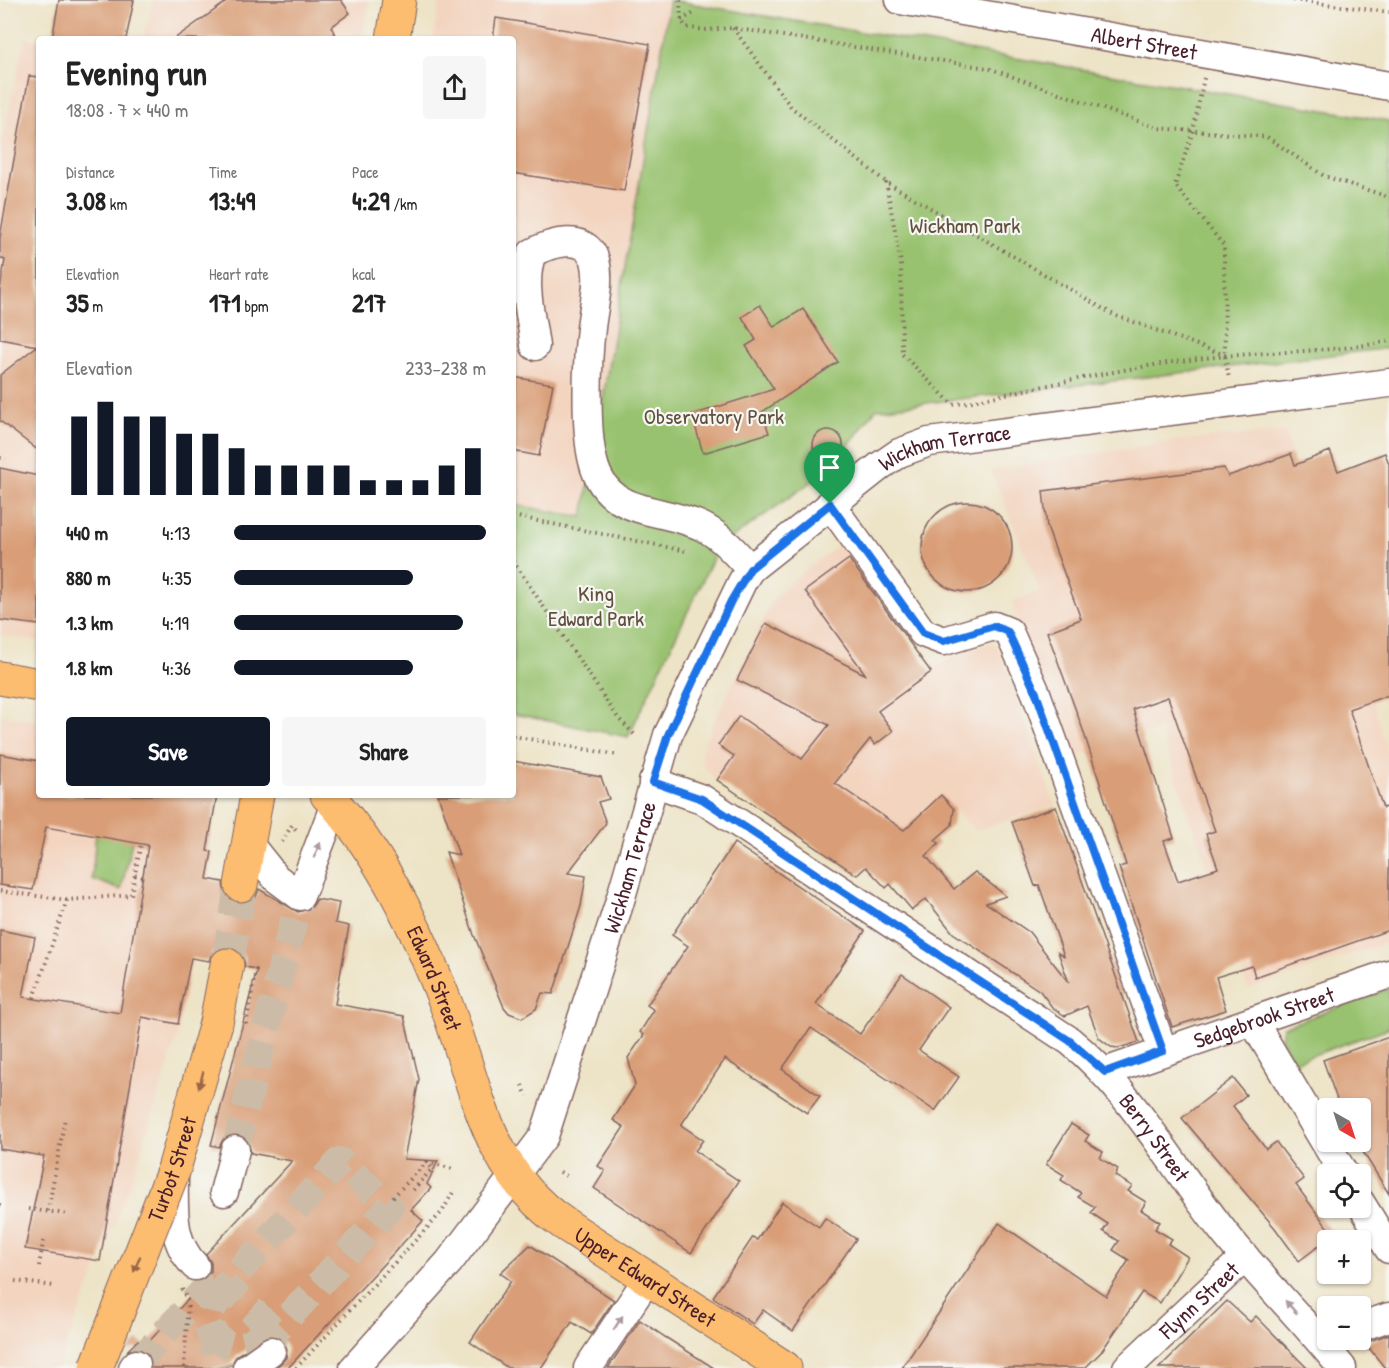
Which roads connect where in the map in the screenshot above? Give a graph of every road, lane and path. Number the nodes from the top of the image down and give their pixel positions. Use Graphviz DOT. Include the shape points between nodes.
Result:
graph roads {
  1 [pos="399,0"];
  2 [pos="680,0"];
  3 [pos="900,0"];
  4 [pos="1293,0"];
  5 [pos="696,12"];
  6 [pos="1389,12"];
  7 [pos="681,20"];
  8 [pos="734,28"];
  9 [pos="393,36"];
  10 [pos="1210,56"];
  11 [pos="1389,86"];
  12 [pos="1193,130"];
  13 [pos="886,182"];
  14 [pos="1389,197"];
  15 [pos="1389,342"];
  16 [pos="535,345"];
  17 [pos="1226,356"];
  18 [pos="1389,383"];
  19 [pos="0,458"];
  20 [pos="6,459"];
  21 [pos="830,504"];
  22 [pos="516,517"];
  23 [pos="693,554"];
  24 [pos="516,565"];
  25 [pos="750,569"];
  26 [pos="0,678"];
  27 [pos="36,684"];
  28 [pos="634,734"];
  29 [pos="516,737"];
  30 [pos="617,755"];
  31 [pos="653,782"];
  32 [pos="256,798"];
  33 [pos="331,799"];
  34 [pos="141,843"];
  35 [pos="248,843"];
  36 [pos="135,875"];
  37 [pos="143,878"];
  38 [pos="241,885"];
  39 [pos="0,891"];
  40 [pos="67,900"];
  41 [pos="227,964"];
  42 [pos="1389,974"];
  43 [pos="34,999"];
  44 [pos="1253,1022"];
  45 [pos="1163,1051"];
  46 [pos="1105,1072"];
  47 [pos="522,1085"];
  48 [pos="527,1096"];
  49 [pos="65,1118"];
  50 [pos="235,1150"];
  51 [pos="427,1162"];
  52 [pos="1338,1164"];
  53 [pos="174,1169"];
  54 [pos="453,1169"];
  55 [pos="560,1172"];
  56 [pos="515,1177"];
  57 [pos="568,1177"];
  58 [pos="455,1189"];
  59 [pos="413,1190"];
  60 [pos="224,1192"];
  61 [pos="393,1197"];
  62 [pos="28,1209"];
  63 [pos="48,1211"];
  64 [pos="67,1214"];
  65 [pos="1370,1218"];
  66 [pos="44,1238"];
  67 [pos="1389,1249"];
  68 [pos="1245,1257"];
  69 [pos="39,1266"];
  70 [pos="187,1276"];
  71 [pos="648,1278"];
  72 [pos="15,1281"];
  73 [pos="54,1286"];
  74 [pos="1389,1317"];
  75 [pos="1371,1323"];
  76 [pos="1317,1330"];
  77 [pos="1333,1350"];
  78 [pos="271,1351"];
  79 [pos="354,1366"];
  80 [pos="96,1368"];
  81 [pos="184,1368"];
  82 [pos="247,1368"];
  83 [pos="296,1368"];
  84 [pos="588,1368"];
  85 [pos="785,1368"];
  86 [pos="1127,1368"];
  87 [pos="1342,1368"];
  1 -- 9 [label="main road"];
  2 -- 7 [label="path"];
  3 -- 10 [label="street, Albert Street"];
  4 -- 6 [label="path, bridge"];
  5 -- 7 [label="path"];
  7 -- 8 [label="path" via="686,27 704,30"];
  8 -- 12 [label="path" via="988,68 1158,128"];
  8 -- 13 [label="path" via="791,107"];
  10 -- 11 [label="street, Albert Street"];
  10 -- 12 [label="path"];
  12 -- 14 [label="path" via="1267,137 1324,176"];
  12 -- 17 [label="path" via="1175,185 1224,246"];
  13 -- 17 [label="path" via="1114,315"];
  13 -- 17 [label="path" via="901,263 902,354 953,405 1114,372"];
  15 -- 17 [label="path" via="1345,350"];
  16 -- 25 [label="street" via="526,268 532,253 569,241 595,258 598,276 588,362 592,460 601,482 611,495 627,505 689,520 705,528"];
  18 -- 21 [label="street, Wickham Terrace" via="929,442 899,453"];
  19 -- 20 [label="path"];
  21 -- 25 [label="street, Wickham Terrace"];
  21 -- 45 [label="street" via="923,633 944,641 994,626 1008,632 1036,693"];
  22 -- 23 [label="path"];
  24 -- 28 [label="path" via="618,718"];
  25 -- 31 [label="street, Wickham Terrace" via="668,735"];
  26 -- 27 [label="main road"];
  29 -- 30 [label="path"];
  31 -- 46 [label="street, Berry Street" via="702,799 1070,1041"];
  31 -- 56 [label="street, Wickham Terrace" via="550,1122 541,1143"];
  32 -- 35 [label="main road"];
  35 -- 33 [label="street, one-way" via="276,878 300,896"];
  33 -- 56 [label="main road, Edward Street" via="370,852 412,927 446,1005 491,1136"];
  34 -- 36 [label="path"];
  35 -- 38 [label="main road"];
  36 -- 37 [label="path"];
  36 -- 40 [label="path" via="131,895"];
  39 -- 40 [label="path"];
  40 -- 43 [label="path"];
  41 -- 53 [label="main road, Turbot Street, one-way, bridge" via="199,1089"];
  42 -- 44 [label="street, Sedgebrook Street"];
  44 -- 45 [label="street, Sedgebrook Street"];
  44 -- 52 [label="street"];
  45 -- 46 [label="street, Sedgebrook Street"];
  46 -- 68 [label="street, Berry Street"];
  47 -- 48 [label="path"];
  49 -- 63 [label="path"];
  50 -- 60 [label="street"];
  51 -- 54 [label="path"];
  51 -- 59 [label="path" via="432,1168"];
  51 -- 61 [label="path"];
  53 -- 70 [label="street" via="175,1233"];
  53 -- 80 [label="main road, Turbot Street, one-way, bridge"];
  55 -- 57 [label="path"];
  56 -- 71 [label="main road, Upper Edward Street" via="552,1216"];
  56 -- 79 [label="street, Wickham Terrace" via="449,1262"];
  58 -- 83 [label="path" via="442,1212"];
  62 -- 63 [label="path"];
  63 -- 64 [label="path"];
  65 -- 67 [label="street"];
  66 -- 69 [label="path"];
  76 -- 68 [label="street, Berry Street, one-way"];
  68 -- 86 [label="street, Flynn Street"];
  70 -- 81 [label="path"];
  84 -- 71 [label="street, one-way"];
  71 -- 85 [label="main road, Upper Edward Street"];
  72 -- 73 [label="path"];
  74 -- 75 [label="street"];
  77 -- 87 [label="street, Berry Street"];
  78 -- 82 [label="street"];
}
